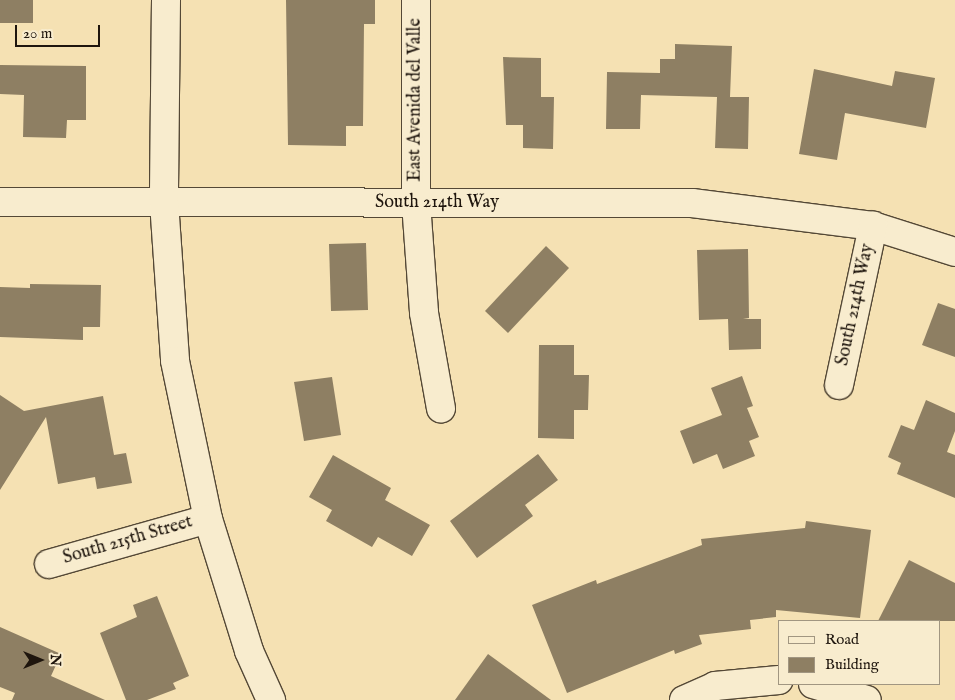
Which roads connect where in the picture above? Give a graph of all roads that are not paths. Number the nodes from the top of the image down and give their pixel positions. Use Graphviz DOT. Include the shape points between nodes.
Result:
graph roads {
  1 [pos="166,0"];
  2 [pos="416,0"];
  3 [pos="0,202"];
  4 [pos="164,202"];
  5 [pos="416,203"];
  6 [pos="873,226"];
  7 [pos="955,252"];
  8 [pos="839,385"];
  9 [pos="441,408"];
  10 [pos="208,519"];
  11 [pos="49,564"];
  12 [pos="778,680"];
  13 [pos="816,685"];
  14 [pos="271,700"];
  15 [pos="684,700"];
  16 [pos="867,700"];
  1 -- 4 [label="street"];
  2 -- 5 [label="street, East Avenida del Valle"];
  3 -- 4 [label="street, South 214th Way"];
  4 -- 5 [label="street, South 214th Way"];
  4 -- 10 [label="street" via="175,361"];
  5 -- 6 [label="street, South 214th Way" via="692,203"];
  5 -- 9 [label="street, East Avenida del Valle" via="424,314"];
  6 -- 7 [label="street, South 214th Way"];
  6 -- 8 [label="street, South 214th Way"];
  10 -- 11 [label="street, South 215th Street"];
  10 -- 14 [label="street" via="249,651"];
  12 -- 15 [label="street" via="715,686"];
  13 -- 16 [label="street"];
}
